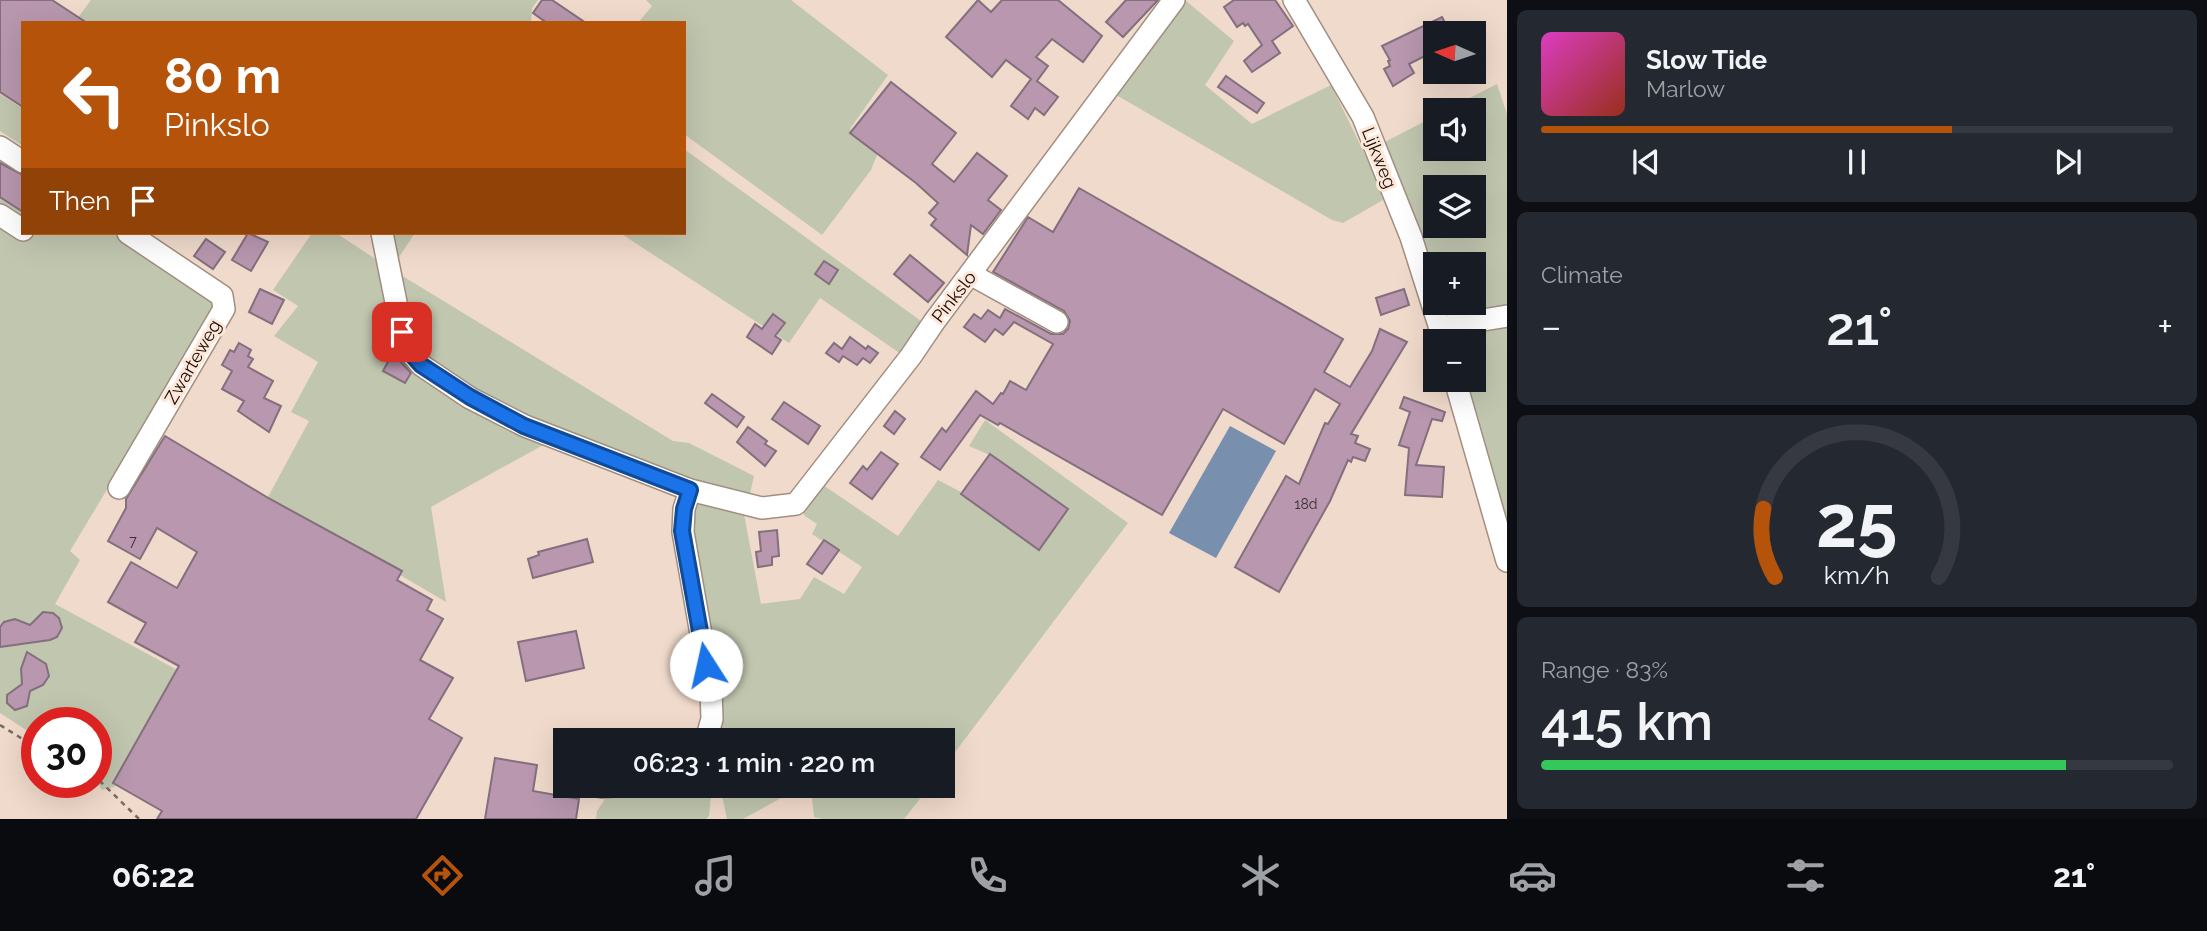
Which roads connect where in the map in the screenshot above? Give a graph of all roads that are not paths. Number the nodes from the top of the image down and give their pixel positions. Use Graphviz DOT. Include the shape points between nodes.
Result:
graph roads {
  1 [pos="1174,0"];
  2 [pos="1294,0"];
  3 [pos="0,147"];
  4 [pos="21,161"];
  5 [pos="0,215"];
  6 [pos="21,228"];
  7 [pos="131,235"];
  8 [pos="382,235"];
  9 [pos="972,275"];
  10 [pos="1507,316"];
  11 [pos="1057,323"];
  12 [pos="1440,329"];
  13 [pos="1460,329"];
  14 [pos="1458,392"];
  15 [pos="119,488"];
  16 [pos="690,490"];
  17 [pos="1507,561"];
  18 [pos="709,728"];
  1 -- 9 [label="street, Pinkslo"];
  2 -- 12 [label="street, Lijkweg" via="1363,117 1411,237"];
  3 -- 4 [label="street"];
  5 -- 6 [label="street"];
  7 -- 15 [label="street, Zwarteweg" via="222,296 224,309"];
  8 -- 16 [label="street, Pinkslo" via="402,332 421,365 524,426"];
  9 -- 11 [label="street"];
  9 -- 16 [label="street, Pinkslo" via="796,504 762,508"];
  10 -- 13 [label="street, Lijkweg"];
  14 -- 17 [label="street"];
  16 -- 18 [label="street" via="682,531 711,691"];
}
